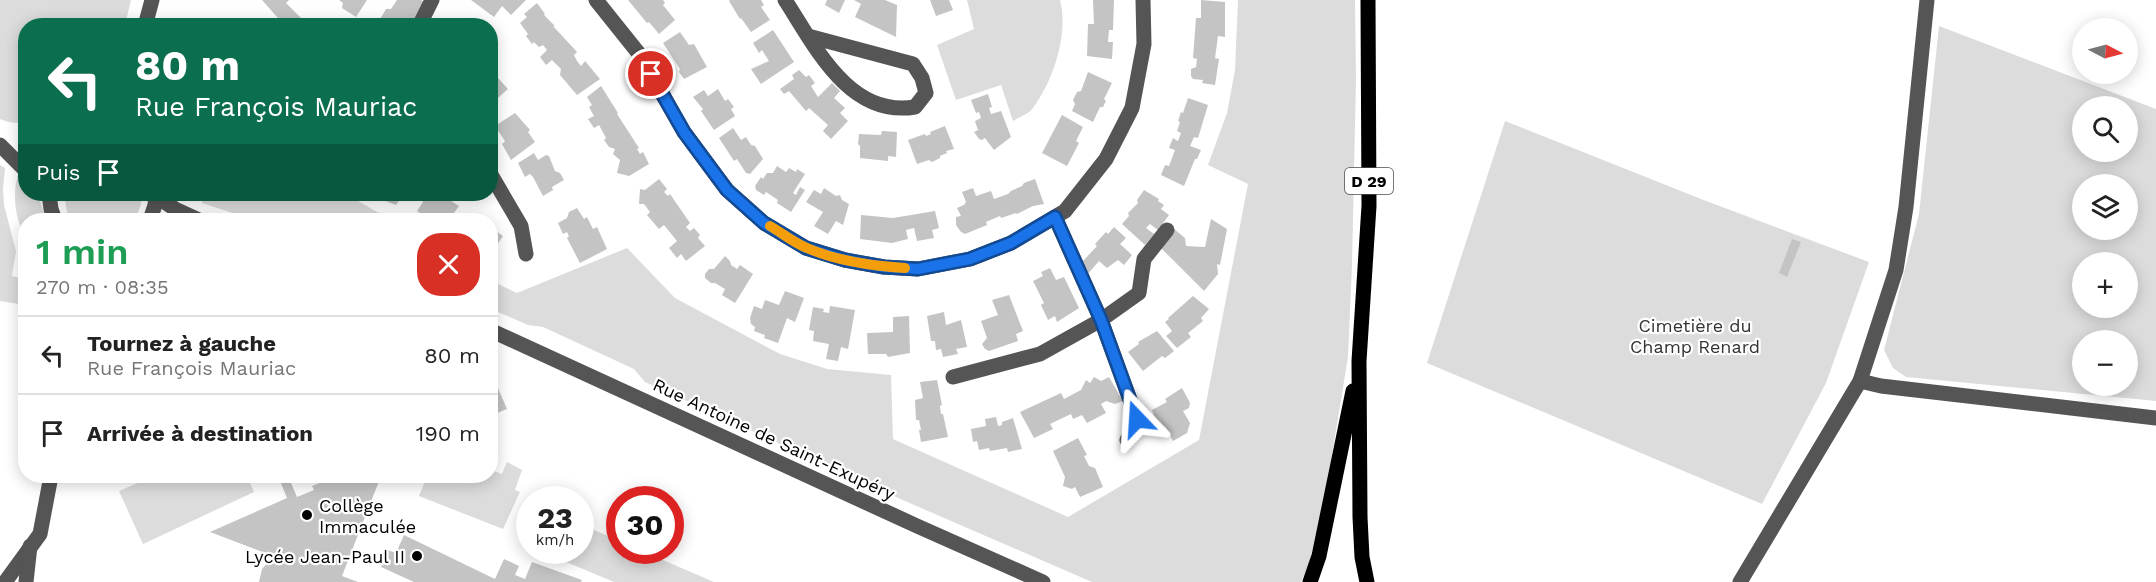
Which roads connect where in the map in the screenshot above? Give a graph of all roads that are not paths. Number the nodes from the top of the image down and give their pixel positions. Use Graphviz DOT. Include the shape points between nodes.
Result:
graph roads {
  1 [pos="152,0"];
  2 [pos="432,0"];
  3 [pos="596,0"];
  4 [pos="785,0"];
  5 [pos="1143,0"];
  6 [pos="1368,0"];
  7 [pos="1928,0"];
  8 [pos="147,18"];
  9 [pos="423,18"];
  10 [pos="808,36"];
  11 [pos="0,143"];
  12 [pos="18,151"];
  13 [pos="18,162"];
  14 [pos="498,187"];
  15 [pos="164,201"];
  16 [pos="184,213"];
  17 [pos="1055,217"];
  18 [pos="1167,230"];
  19 [pos="526,254"];
  20 [pos="1101,320"];
  21 [pos="498,334"];
  22 [pos="1359,361"];
  23 [pos="953,377"];
  24 [pos="1860,381"];
  25 [pos="2156,418"];
  26 [pos="1127,440"];
  27 [pos="50,483"];
  28 [pos="30,546"];
  29 [pos="4,582"];
  30 [pos="26,582"];
  31 [pos="1043,582"];
  32 [pos="1310,582"];
  33 [pos="1367,582"];
  34 [pos="1740,582"];
  1 -- 8 [label="street"];
  2 -- 9 [label="street"];
  3 -- 17 [label="street" via="639,55 684,132 727,190 764,223 806,248 845,260 918,269 970,259 1011,243"];
  4 -- 10 [label="street"];
  5 -- 17 [label="street" via="1144,44 1132,108 1106,159 1065,211"];
  6 -- 22 [label="main road, D 29" via="1369,195"];
  7 -- 24 [label="street" via="1896,270"];
  10 -- 10 [label="street" via="851,91 875,104 899,110 915,107 926,93 912,64"];
  11 -- 12 [label="street"];
  11 -- 13 [label="street"];
  14 -- 19 [label="street" via="521,226"];
  15 -- 16 [label="street"];
  17 -- 20 [label="street"];
  18 -- 20 [label="street" via="1144,259 1139,293"];
  20 -- 23 [label="street" via="1040,354"];
  20 -- 26 [label="street" via="1137,419"];
  21 -- 31 [label="street, Rue Antoine de Saint-Exupéry"];
  22 -- 32 [label="main road, D 29" via="1328,519"];
  22 -- 33 [label="main road, D 29" via="1360,517"];
  24 -- 25 [label="street"];
  24 -- 34 [label="street"];
  27 -- 28 [label="street" via="40,534"];
  28 -- 29 [label="street"];
  28 -- 30 [label="street"];
}
